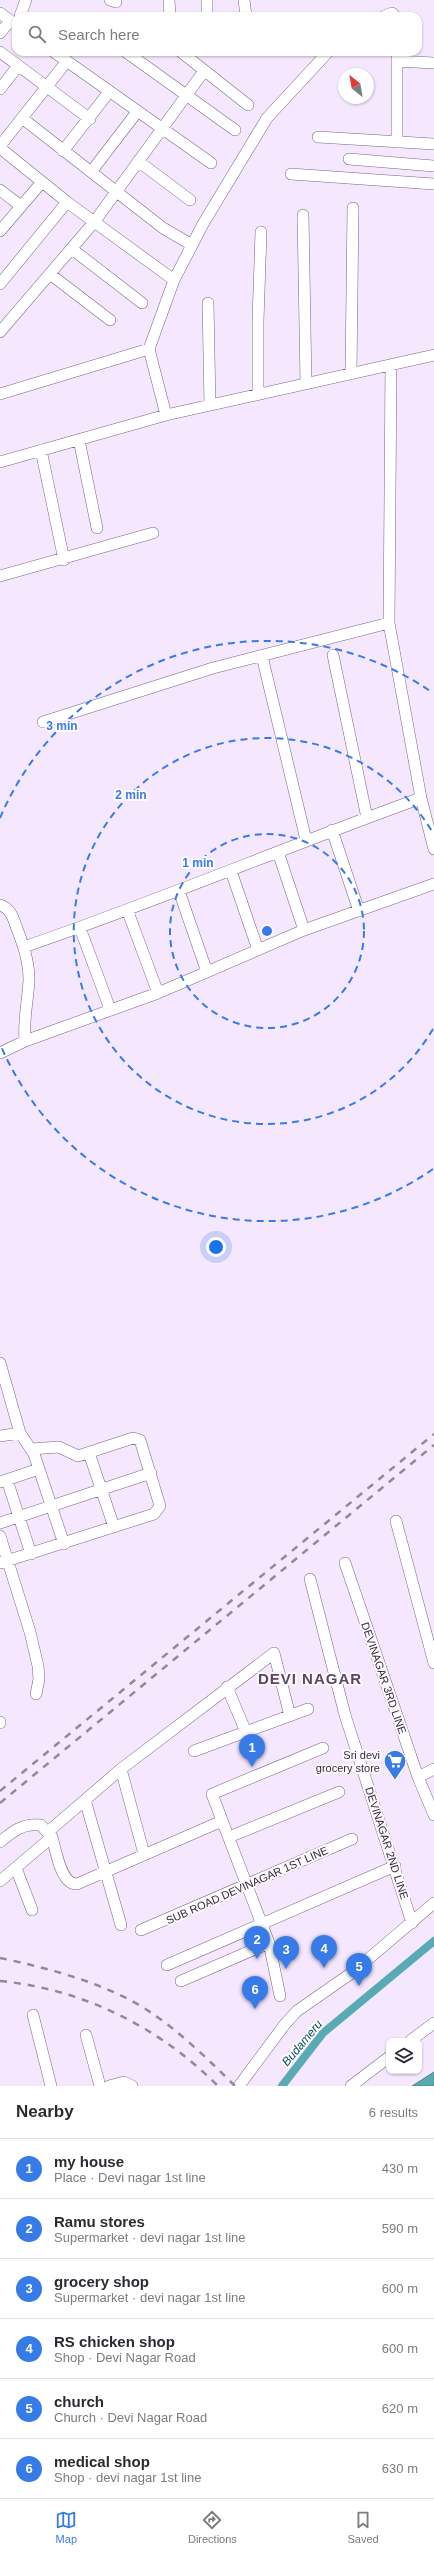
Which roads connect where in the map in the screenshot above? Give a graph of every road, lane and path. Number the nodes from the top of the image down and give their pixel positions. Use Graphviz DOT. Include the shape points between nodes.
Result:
graph roads {
  1 [pos="26,0"];
  2 [pos="169,0"];
  3 [pos="207,0"];
  4 [pos="244,0"];
  5 [pos="22,12"];
  6 [pos="170,12"];
  7 [pos="207,12"];
  8 [pos="246,12"];
  9 [pos="0,14"];
  10 [pos="12,22"];
  11 [pos="12,24"];
  12 [pos="0,33"];
  13 [pos="0,52"];
  14 [pos="60,56"];
  15 [pos="131,56"];
  16 [pos="186,56"];
  17 [pos="324,56"];
  18 [pos="397,56"];
  19 [pos="67,61"];
  20 [pos="434,63"];
  21 [pos="18,66"];
  22 [pos="204,72"];
  23 [pos="46,87"];
  24 [pos="0,90"];
  25 [pos="109,92"];
  26 [pos="185,96"];
  27 [pos="248,105"];
  28 [pos="137,112"];
  29 [pos="22,118"];
  30 [pos="90,119"];
  31 [pos="162,128"];
  32 [pos="235,130"];
  33 [pos="318,137"];
  34 [pos="397,142"];
  35 [pos="434,144"];
  36 [pos="0,147"];
  37 [pos="63,151"];
  38 [pos="349,159"];
  39 [pos="138,162"];
  40 [pos="210,163"];
  41 [pos="434,166"];
  42 [pos="91,172"];
  43 [pos="291,174"];
  44 [pos="42,182"];
  45 [pos="434,184"];
  46 [pos="0,190"];
  47 [pos="117,192"];
  48 [pos="190,200"];
  49 [pos="67,202"];
  50 [pos="22,206"];
  51 [pos="353,208"];
  52 [pos="303,214"];
  53 [pos="95,221"];
  54 [pos="0,231"];
  55 [pos="261,232"];
  56 [pos="192,245"];
  57 [pos="72,249"];
  58 [pos="50,274"];
  59 [pos="174,280"];
  60 [pos="0,284"];
  61 [pos="142,303"];
  62 [pos="208,303"];
  63 [pos="5,318"];
  64 [pos="110,320"];
  65 [pos="0,332"];
  66 [pos="149,350"];
  67 [pos="434,355"];
  68 [pos="391,365"];
  69 [pos="351,374"];
  70 [pos="306,383"];
  71 [pos="0,394"];
  72 [pos="258,394"];
  73 [pos="210,405"];
  74 [pos="166,416"];
  75 [pos="78,440"];
  76 [pos="41,450"];
  77 [pos="0,462"];
  78 [pos="97,528"];
  79 [pos="153,533"];
  80 [pos="64,560"];
  81 [pos="0,576"];
  82 [pos="389,623"];
  83 [pos="333,655"];
  84 [pos="262,656"];
  85 [pos="43,722"];
  86 [pos="421,798"];
  87 [pos="366,818"];
  88 [pos="332,830"];
  89 [pos="306,840"];
  90 [pos="434,849"];
  91 [pos="278,852"];
  92 [pos="231,871"];
  93 [pos="434,884"];
  94 [pos="179,891"];
  95 [pos="0,905"];
  96 [pos="359,911"];
  97 [pos="128,912"];
  98 [pos="80,928"];
  99 [pos="304,930"];
  100 [pos="24,947"];
  101 [pos="258,950"];
  102 [pos="207,972"];
  103 [pos="158,993"];
  104 [pos="110,1009"];
  105 [pos="25,1041"];
  106 [pos="0,1054"];
  107 [pos="0,1362"];
  108 [pos="4,1395"];
  109 [pos="20,1433"];
  110 [pos="0,1436"];
  111 [pos="31,1449"];
  112 [pos="89,1453"];
  113 [pos="39,1469"];
  114 [pos="151,1473"];
  115 [pos="4,1481"];
  116 [pos="102,1490"];
  117 [pos="51,1507"];
  118 [pos="20,1518"];
  119 [pos="396,1521"];
  120 [pos="0,1523"];
  121 [pos="114,1527"];
  122 [pos="0,1536"];
  123 [pos="64,1544"];
  124 [pos="30,1554"];
  125 [pos="4,1562"];
  126 [pos="345,1563"];
  127 [pos="310,1579"];
  128 [pos="434,1663"];
  129 [pos="227,1687"];
  130 [pos="36,1694"];
  131 [pos="308,1709"];
  132 [pos="290,1716"];
  133 [pos="246,1732"];
  134 [pos="323,1748"];
  135 [pos="194,1751"];
  136 [pos="121,1769"];
  137 [pos="434,1769"];
  138 [pos="418,1777"];
  139 [pos="339,1792"];
  140 [pos="85,1800"];
  141 [pos="434,1815"];
  142 [pos="222,1821"];
  143 [pos="50,1834"];
  144 [pos="229,1837"];
  145 [pos="352,1839"];
  146 [pos="0,1842"];
  147 [pos="144,1854"];
  148 [pos="395,1866"];
  149 [pos="16,1868"];
  150 [pos="105,1871"];
  151 [pos="0,1881"];
  152 [pos="247,1884"];
  153 [pos="434,1903"];
  154 [pos="32,1910"];
  155 [pos="412,1922"];
  156 [pos="121,1925"];
  157 [pos="261,1925"];
  158 [pos="142,1930"];
  159 [pos="269,1943"];
  160 [pos="167,1965"];
  161 [pos="181,1981"];
  162 [pos="280,1996"];
  163 [pos="33,2015"];
  164 [pos="434,2023"];
  165 [pos="86,2035"];
  166 [pos="414,2038"];
  167 [pos="386,2059"];
  168 [pos="50,2086"];
  169 [pos="100,2086"];
  170 [pos="109,2086"];
  171 [pos="132,2086"];
  172 [pos="239,2086"];
  173 [pos="351,2086"];
  1 -- 5 [label="street"];
  2 -- 6 [label="street"];
  3 -- 7 [label="street"];
  4 -- 8 [label="street"];
  9 -- 10 [label="street"];
  11 -- 12 [label="street"];
  13 -- 21 [label="street"];
  14 -- 19 [label="street"];
  15 -- 26 [label="street"];
  16 -- 22 [label="street"];
  17 -- 56 [label="street" via="267,118"];
  18 -- 20 [label="street"];
  18 -- 34 [label="street"];
  19 -- 23 [label="street"];
  19 -- 25 [label="street"];
  21 -- 23 [label="street"];
  21 -- 24 [label="street"];
  22 -- 26 [label="street"];
  22 -- 27 [label="street"];
  23 -- 29 [label="street"];
  23 -- 30 [label="street"];
  25 -- 28 [label="street"];
  25 -- 30 [label="street"];
  26 -- 31 [label="street"];
  26 -- 32 [label="street"];
  28 -- 31 [label="street"];
  28 -- 42 [label="street"];
  29 -- 36 [label="street"];
  29 -- 37 [label="street"];
  30 -- 37 [label="street"];
  31 -- 39 [label="street"];
  31 -- 40 [label="street"];
  33 -- 34 [label="street"];
  34 -- 35 [label="street"];
  36 -- 44 [label="street"];
  37 -- 42 [label="street"];
  38 -- 41 [label="street"];
  39 -- 47 [label="street"];
  39 -- 48 [label="street"];
  42 -- 47 [label="street"];
  43 -- 45 [label="street"];
  44 -- 49 [label="street"];
  44 -- 50 [label="street"];
  46 -- 50 [label="street"];
  47 -- 53 [label="street"];
  47 -- 56 [label="street" via="163,228"];
  49 -- 53 [label="street"];
  49 -- 60 [label="street"];
  50 -- 54 [label="street"];
  51 -- 69 [label="street"];
  52 -- 70 [label="street"];
  53 -- 57 [label="street"];
  53 -- 59 [label="street"];
  55 -- 72 [label="street"];
  56 -- 59 [label="street"];
  57 -- 58 [label="street"];
  57 -- 61 [label="street"];
  58 -- 63 [label="street"];
  58 -- 64 [label="street"];
  59 -- 66 [label="street"];
  62 -- 73 [label="street"];
  63 -- 65 [label="street"];
  66 -- 71 [label="street"];
  66 -- 74 [label="street"];
  67 -- 68 [label="street"];
  68 -- 69 [label="street"];
  68 -- 82 [label="street"];
  69 -- 70 [label="street"];
  70 -- 72 [label="street"];
  72 -- 73 [label="street"];
  73 -- 74 [label="street"];
  74 -- 75 [label="street"];
  75 -- 76 [label="street"];
  75 -- 78 [label="street"];
  76 -- 77 [label="street"];
  76 -- 80 [label="street"];
  79 -- 80 [label="street"];
  80 -- 81 [label="street"];
  82 -- 84 [label="street"];
  82 -- 86 [label="street"];
  83 -- 87 [label="street"];
  84 -- 85 [label="street" via="134,691"];
  84 -- 89 [label="street"];
  86 -- 87 [label="street"];
  86 -- 90 [label="street"];
  87 -- 88 [label="street"];
  88 -- 89 [label="street"];
  88 -- 96 [label="street"];
  89 -- 91 [label="street"];
  91 -- 92 [label="street"];
  91 -- 99 [label="street"];
  92 -- 94 [label="street"];
  92 -- 101 [label="street"];
  93 -- 96 [label="street"];
  94 -- 97 [label="street"];
  94 -- 102 [label="street"];
  95 -- 100 [label="street" via="13,917"];
  96 -- 99 [label="street"];
  97 -- 98 [label="street"];
  97 -- 103 [label="street"];
  98 -- 100 [label="street"];
  98 -- 104 [label="street"];
  99 -- 101 [label="street"];
  100 -- 105 [label="street" via="29,981 23,1025"];
  101 -- 102 [label="street"];
  102 -- 103 [label="street"];
  103 -- 104 [label="street"];
  104 -- 105 [label="street" via="82,1022"];
  105 -- 106 [label="street"];
  107 -- 108 [label="street"];
  108 -- 109 [label="street"];
  109 -- 110 [label="street"];
  109 -- 111 [label="street"];
  111 -- 112 [label="street" via="59,1447 78,1456"];
  111 -- 113 [label="street"];
  112 -- 114 [label="street" via="137,1439 142,1443"];
  112 -- 116 [label="street"];
  113 -- 115 [label="street"];
  113 -- 117 [label="street"];
  114 -- 116 [label="street"];
  114 -- 121 [label="street" via="160,1501 159,1510"];
  115 -- 118 [label="street"];
  116 -- 117 [label="street"];
  116 -- 121 [label="street"];
  117 -- 118 [label="street"];
  117 -- 123 [label="street"];
  118 -- 120 [label="street"];
  118 -- 124 [label="street"];
  119 -- 128 [label="street"];
  121 -- 123 [label="street"];
  122 -- 125 [label="street"];
  123 -- 124 [label="street"];
  124 -- 125 [label="street"];
  125 -- 130 [label="street" via="38,1666"];
  126 -- 138 [label="street, DEVINAGAR 3RD LINE"];
  127 -- 148 [label="street, DEVINAGAR 2ND LINE" via="345,1715"];
  129 -- 132 [label="street" via="274,1653"];
  129 -- 133 [label="street"];
  129 -- 136 [label="street"];
  131 -- 132 [label="street"];
  132 -- 133 [label="street"];
  133 -- 135 [label="street"];
  134 -- 142 [label="street" via="212,1794"];
  136 -- 140 [label="street"];
  136 -- 147 [label="street"];
  137 -- 138 [label="street"];
  138 -- 141 [label="street, DEVINAGAR 3RD LINE"];
  139 -- 144 [label="street"];
  140 -- 143 [label="street"];
  140 -- 150 [label="street"];
  142 -- 144 [label="street"];
  142 -- 147 [label="street"];
  143 -- 146 [label="street" via="41,1825 25,1825"];
  143 -- 149 [label="street"];
  143 -- 150 [label="street" via="69,1883 77,1884"];
  144 -- 152 [label="street"];
  145 -- 152 [label="street, SUB ROAD DEVINAGAR 1ST LINE"];
  147 -- 150 [label="street"];
  148 -- 155 [label="street, DEVINAGAR 2ND LINE"];
  148 -- 157 [label="street"];
  149 -- 151 [label="street"];
  149 -- 154 [label="street"];
  150 -- 156 [label="street"];
  152 -- 157 [label="street"];
  152 -- 158 [label="street, SUB ROAD DEVINAGAR 1ST LINE"];
  153 -- 155 [label="street"];
  155 -- 172 [label="street" via="353,1972 297,2012 285,2024"];
  157 -- 159 [label="street"];
  157 -- 160 [label="street"];
  159 -- 161 [label="street"];
  159 -- 162 [label="street"];
  163 -- 168 [label="street"];
  164 -- 166 [label="street"];
  165 -- 169 [label="street"];
  167 -- 173 [label="street"];
  170 -- 171 [label="street" via="124,2082"];
}
